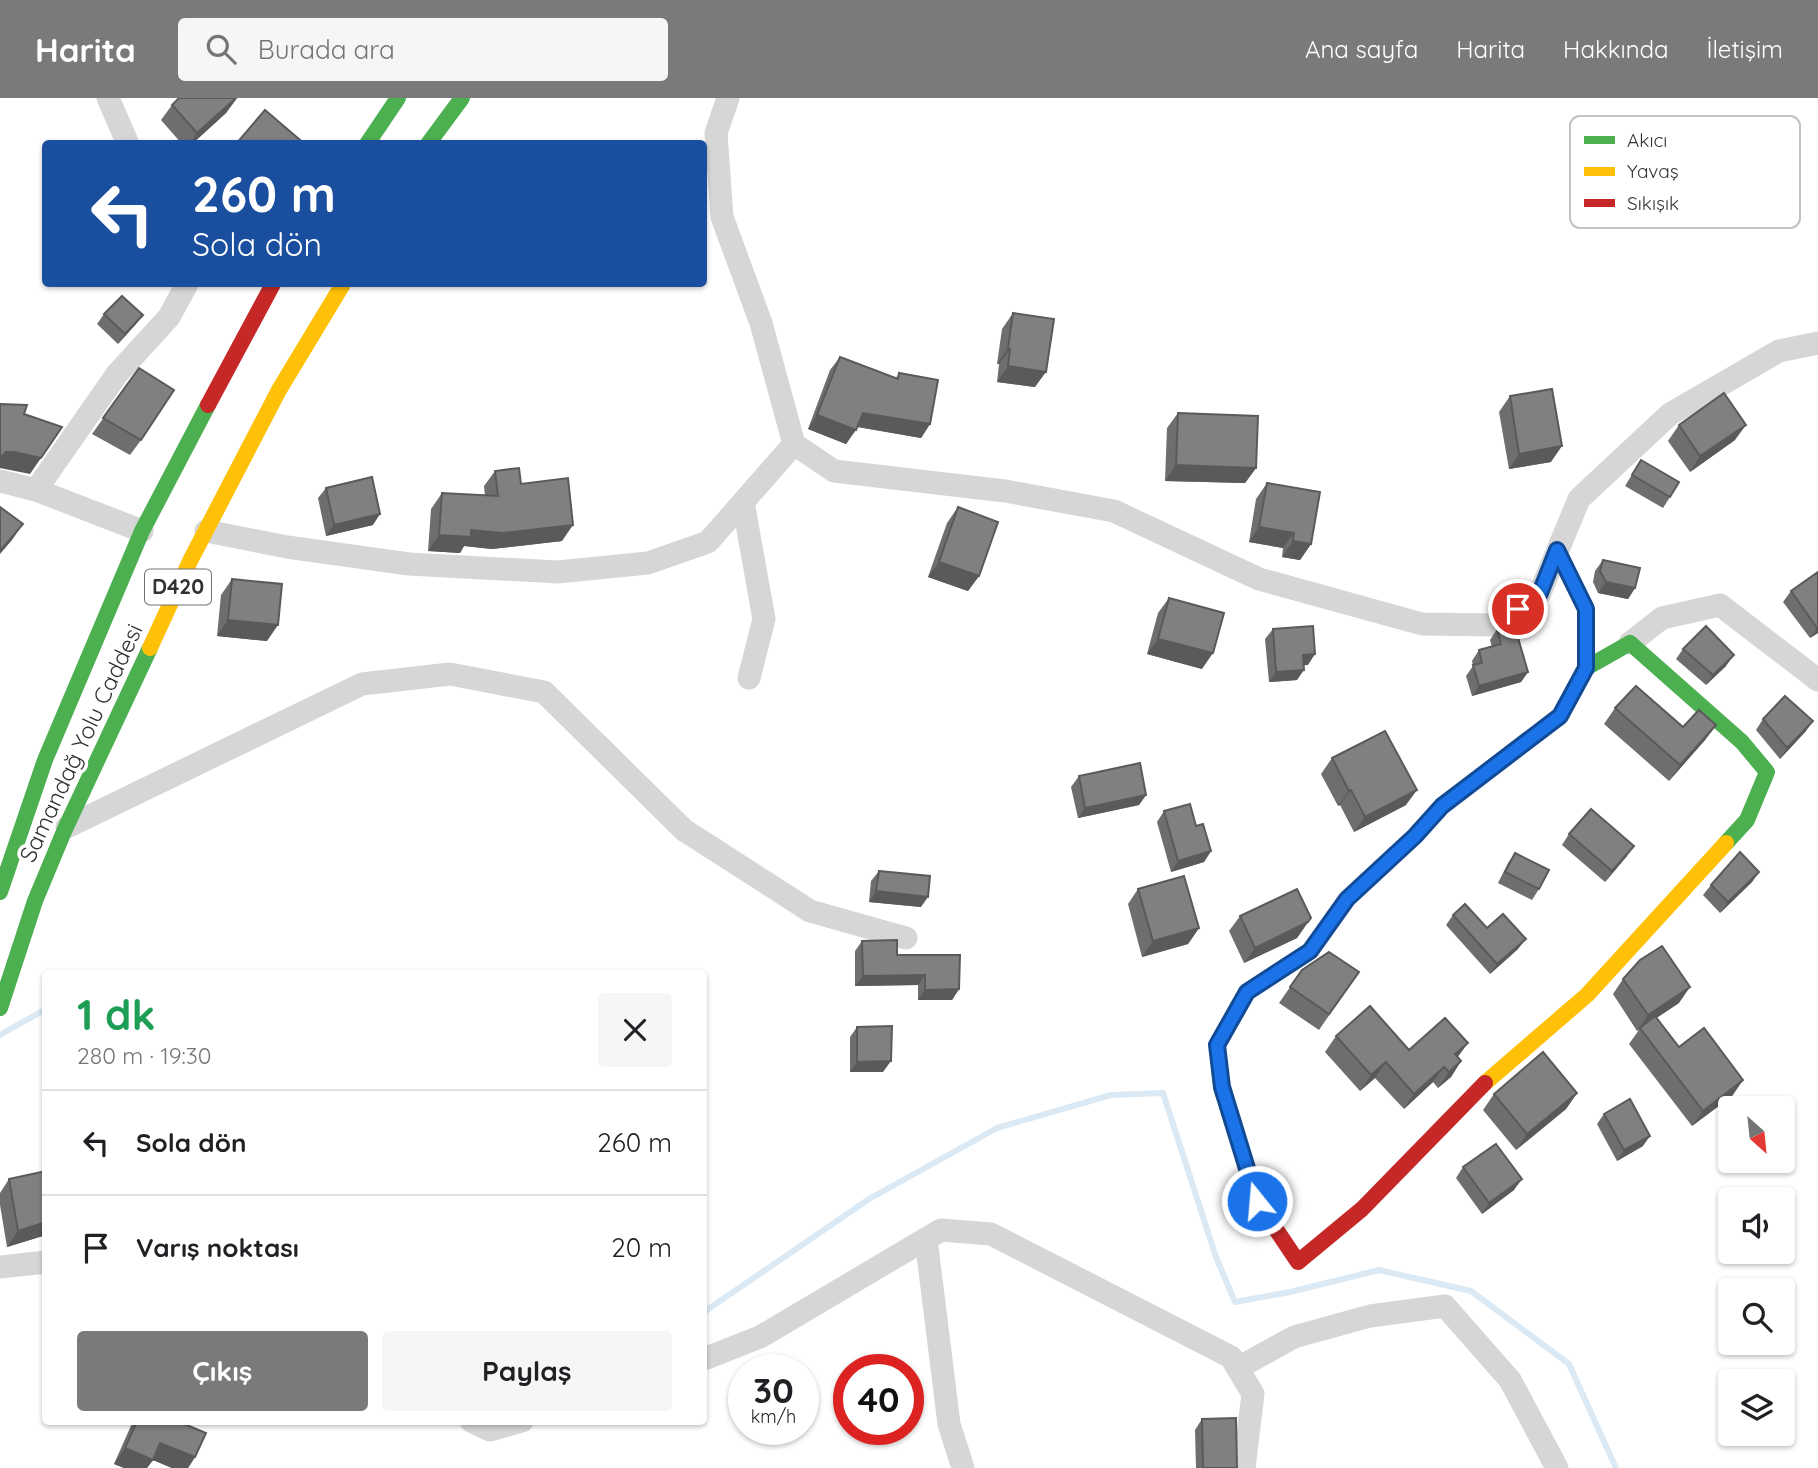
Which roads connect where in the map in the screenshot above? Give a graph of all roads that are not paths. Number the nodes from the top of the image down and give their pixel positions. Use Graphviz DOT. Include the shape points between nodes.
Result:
graph roads {
  1 [pos="108,98"];
  2 [pos="398,98"];
  3 [pos="462,98"];
  4 [pos="728,98"];
  5 [pos="126,140"];
  6 [pos="370,140"];
  7 [pos="431,140"];
  8 [pos="185,287"];
  9 [pos="271,287"];
  10 [pos="341,287"];
  11 [pos="1818,343"];
  12 [pos="794,444"];
  13 [pos="0,481"];
  14 [pos="36,490"];
  15 [pos="743,502"];
  16 [pos="142,531"];
  17 [pos="206,531"];
  18 [pos="1557,550"];
  19 [pos="1630,643"];
  20 [pos="1586,668"];
  21 [pos="749,678"];
  22 [pos="1818,680"];
  23 [pos="65,828"];
  24 [pos="0,892"];
  25 [pos="906,938"];
  26 [pos="0,1008"];
  27 [pos="926,1239"];
  28 [pos="42,1262"];
  29 [pos="0,1267"];
  30 [pos="707,1358"];
  31 [pos="1238,1368"];
  32 [pos="479,1425"];
  33 [pos="507,1425"];
  34 [pos="962,1468"];
  35 [pos="1244,1468"];
  36 [pos="1557,1468"];
  1 -- 5 [label="street"];
  2 -- 6 [label="main road"];
  3 -- 7 [label="main road"];
  4 -- 12 [label="street" via="716,133 722,217 761,323"];
  8 -- 14 [label="street" via="169,317 117,374"];
  9 -- 16 [label="main road, Samandağ Yolu Caddesi / D420"];
  10 -- 17 [label="main road, Samandağ Yolu Caddesi / D420" via="279,390"];
  11 -- 18 [label="street" via="1779,351 1670,414 1579,499"];
  12 -- 15 [label="street"];
  12 -- 18 [label="street" via="834,471 1004,491 1114,511 1259,579 1422,624 1496,625 1540,593"];
  13 -- 14 [label="street"];
  14 -- 16 [label="street"];
  15 -- 17 [label="street" via="708,541 648,563 558,572 409,564"];
  15 -- 21 [label="street" via="764,619"];
  16 -- 24 [label="main road, Samandağ Yolu Caddesi / D420" via="45,760"];
  17 -- 23 [label="main road, Samandağ Yolu Caddesi / D420"];
  18 -- 20 [label="main road" via="1586,609"];
  19 -- 20 [label="main road"];
  19 -- 20 [label="main road" via="1742,742 1767,772 1747,820 1587,995 1477,1090 1362,1209 1298,1262 1257,1201 1222,1087 1217,1045 1247,992 1310,951 1347,899 1442,806 1560,716"];
  19 -- 22 [label="street" via="1662,618 1720,605"];
  23 -- 25 [label="street" via="362,684 450,674 544,692 684,830 810,911"];
  23 -- 26 [label="main road, Samandağ Yolu Caddesi / D420"];
  27 -- 30 [label="street" via="760,1337"];
  27 -- 31 [label="street" via="941,1230 991,1234 1231,1357"];
  27 -- 34 [label="street" via="949,1424"];
  28 -- 29 [label="street"];
  31 -- 35 [label="street" via="1254,1394"];
  31 -- 36 [label="street" via="1294,1337 1370,1316 1445,1306 1510,1380"];
  32 -- 33 [label="street" via="489,1430"];
}
